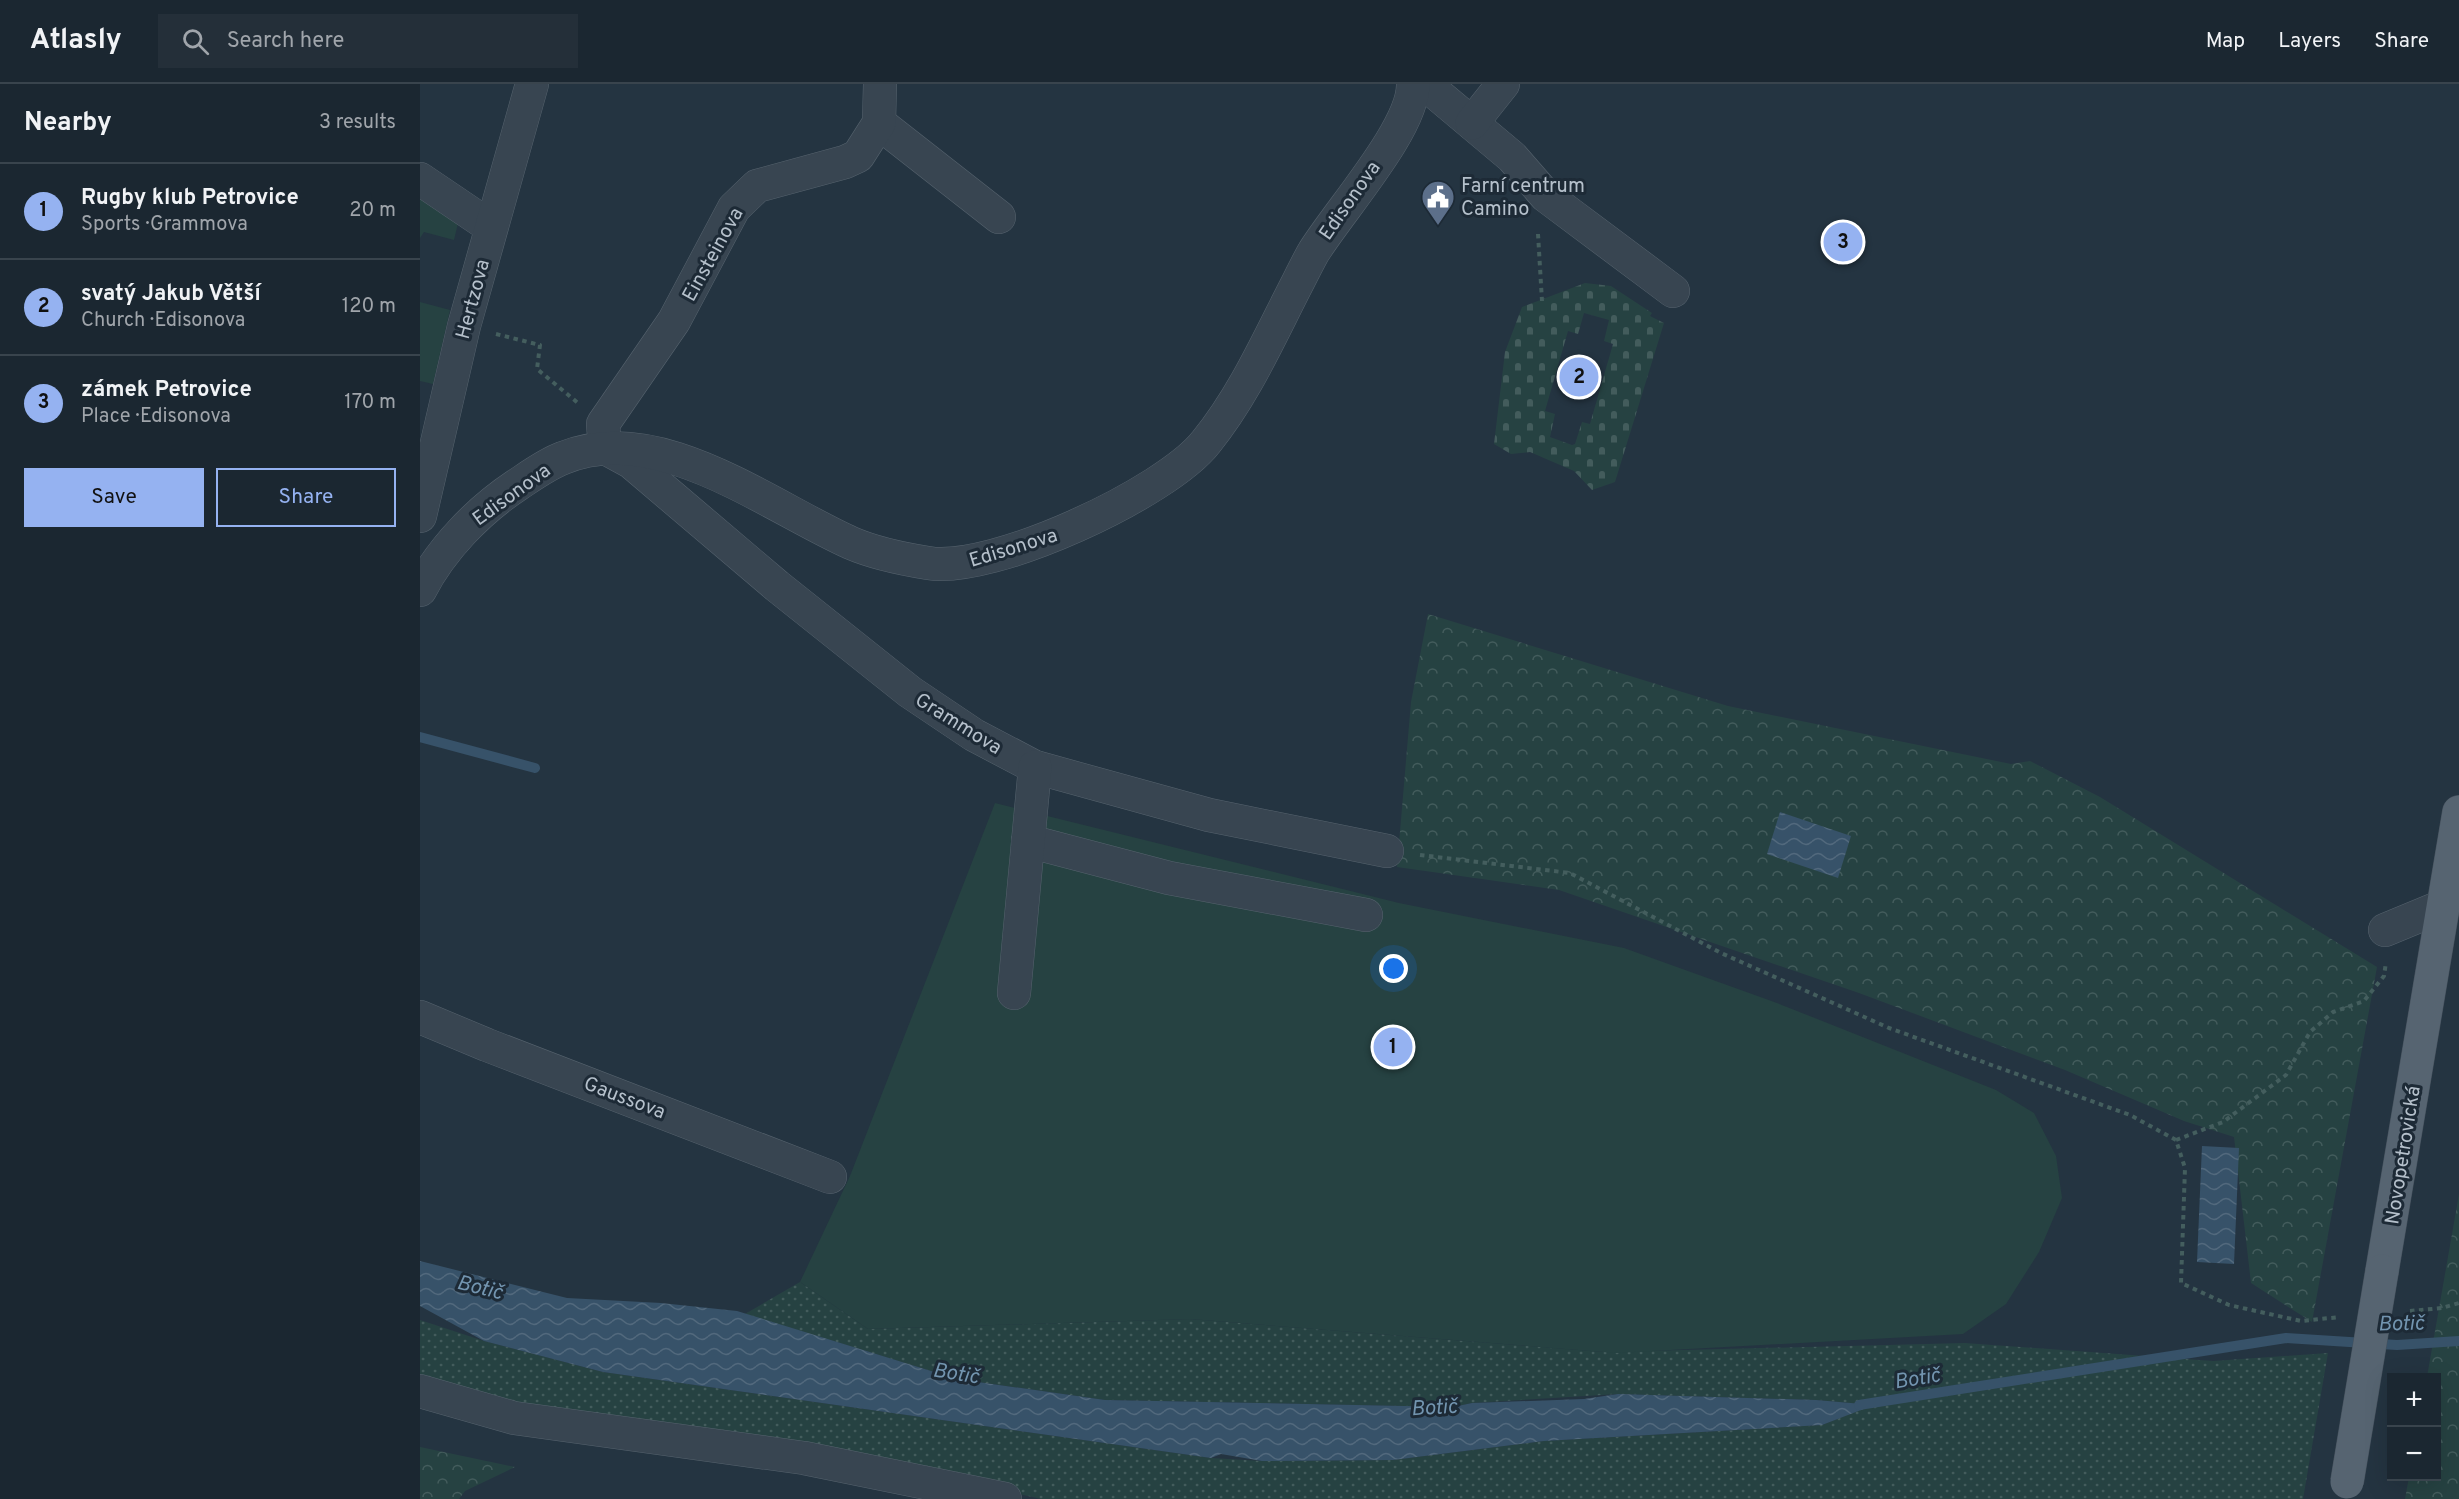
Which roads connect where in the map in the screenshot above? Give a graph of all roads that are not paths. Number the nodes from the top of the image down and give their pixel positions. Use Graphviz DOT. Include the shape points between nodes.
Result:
graph roads {
  1 [pos="532,84"];
  2 [pos="880,84"];
  3 [pos="1413,84"];
  4 [pos="1425,84"];
  5 [pos="1503,84"];
  6 [pos="879,123"];
  7 [pos="1472,123"];
  8 [pos="420,179"];
  9 [pos="999,217"];
  10 [pos="491,227"];
  11 [pos="1673,291"];
  12 [pos="604,436"];
  13 [pos="420,516"];
  14 [pos="420,533"];
  15 [pos="424,582"];
  16 [pos="1035,767"];
  17 [pos="2459,812"];
  18 [pos="1028,841"];
  19 [pos="1387,851"];
  20 [pos="2443,906"];
  21 [pos="1366,915"];
  22 [pos="2385,930"];
  23 [pos="1014,993"];
  24 [pos="420,1017"];
  25 [pos="830,1177"];
  26 [pos="420,1390"];
  27 [pos="2345,1490"];
  28 [pos="1005,1499"];
  1 -- 10 [label="street, Hertzova"];
  2 -- 6 [label="street"];
  3 -- 12 [label="street, Edisonova" via="1410,106 1393,138 1313,253 1255,366 1205,444 1175,469 1112,509 1070,529 968,562 932,564 854,544 690,463"];
  4 -- 7 [label="street"];
  5 -- 7 [label="street"];
  6 -- 9 [label="street"];
  6 -- 12 [label="street, Einsteinova" via="858,156 758,186 734,208 674,321"];
  7 -- 11 [label="street" via="1512,157 1546,196"];
  8 -- 10 [label="street"];
  10 -- 13 [label="street, Hertzova"];
  12 -- 15 [label="street, Edisonova" via="509,490 467,526"];
  12 -- 16 [label="street, Grammova" via="794,600 910,692 974,735"];
  14 -- 15 [label="street"];
  16 -- 18 [label="street"];
  16 -- 19 [label="street, Grammova" via="1209,815"];
  17 -- 20 [label="main road, Novopetrovická"];
  18 -- 21 [label="street" via="1169,878"];
  18 -- 23 [label="street"];
  20 -- 22 [label="street"];
  20 -- 27 [label="main road, Novopetrovická, bridge"];
  24 -- 25 [label="street, Gaussova"];
  26 -- 28 [label="street" via="514,1418 804,1458"];
}
